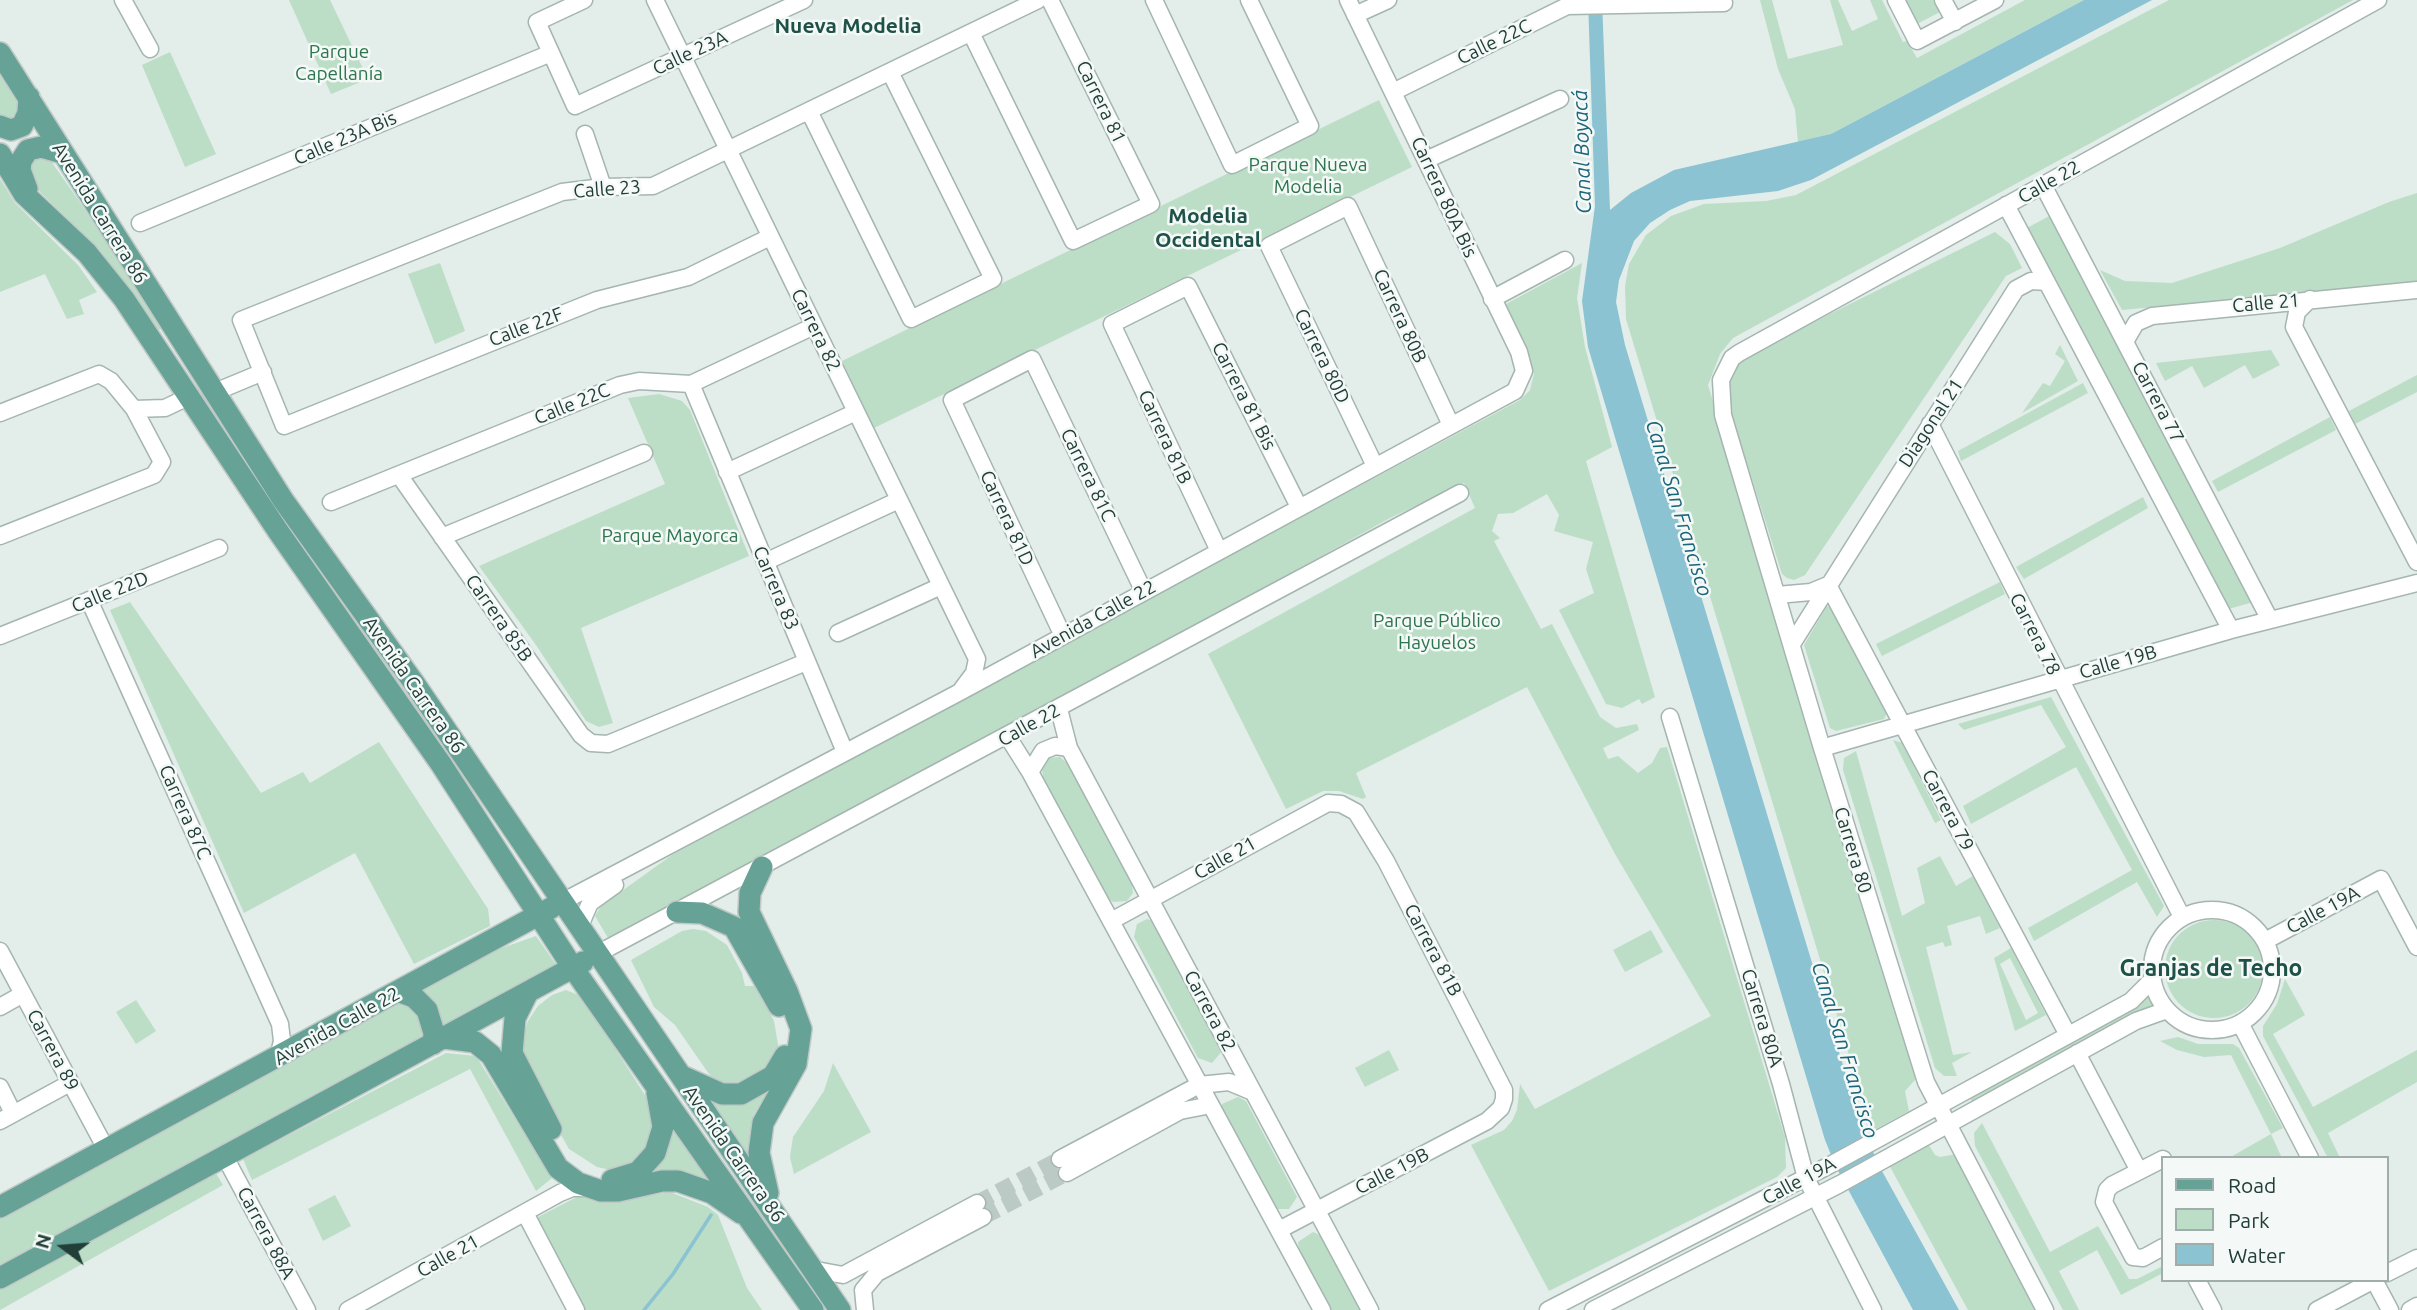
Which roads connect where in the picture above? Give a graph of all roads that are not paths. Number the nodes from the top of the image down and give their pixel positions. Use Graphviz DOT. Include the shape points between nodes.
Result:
graph roads {
  1 [pos="123,0"];
  2 [pos="584,0"];
  3 [pos="655,0"];
  4 [pos="804,0"];
  5 [pos="1038,0"];
  6 [pos="1050,0"];
  7 [pos="1154,0"];
  8 [pos="1249,0"];
  9 [pos="1348,0"];
  10 [pos="1388,0"];
  11 [pos="1896,0"];
  12 [pos="1943,0"];
  13 [pos="1995,0"];
  14 [pos="2378,0"];
  15 [pos="1724,3"];
  16 [pos="1355,15"];
  17 [pos="1955,22"];
  18 [pos="971,33"];
  19 [pos="150,48"];
  20 [pos="0,53"];
  21 [pos="551,53"];
  22 [pos="682,57"];
  23 [pos="890,72"];
  24 [pos="1393,92"];
  25 [pos="29,97"];
  26 [pos="1560,99"];
  27 [pos="809,111"];
  28 [pos="0,126"];
  29 [pos="585,134"];
  30 [pos="728,150"];
  31 [pos="62,153"];
  32 [pos="0,154"];
  33 [pos="1426,160"];
  34 [pos="2043,185"];
  35 [pos="603,187"];
  36 [pos="32,202"];
  37 [pos="2006,205"];
  38 [pos="140,223"];
  39 [pos="771,237"];
  40 [pos="1269,246"];
  41 [pos="1565,260"];
  42 [pos="2047,282"];
  43 [pos="1188,286"];
  44 [pos="2417,290"];
  45 [pos="1492,299"];
  46 [pos="2310,299"];
  47 [pos="814,326"];
  48 [pos="2126,340"];
  49 [pos="1032,359"];
  50 [pos="1725,369"];
  51 [pos="263,373"];
  52 [pos="691,384"];
  53 [pos="215,392"];
  54 [pos="1511,394"];
  55 [pos="188,397"];
  56 [pos="165,408"];
  57 [pos="134,409"];
  58 [pos="856,412"];
  59 [pos="0,413"];
  60 [pos="1930,424"];
  61 [pos="1451,425"];
  62 [pos="153,440"];
  63 [pos="644,453"];
  64 [pos="1375,466"];
  65 [pos="727,472"];
  66 [pos="399,475"];
  67 [pos="1460,493"];
  68 [pos="899,500"];
  69 [pos="331,502"];
  70 [pos="1299,507"];
  71 [pos="0,536"];
  72 [pos="442,537"];
  73 [pos="219,548"];
  74 [pos="1219,551"];
  75 [pos="765,562"];
  76 [pos="2417,562"];
  77 [pos="2417,583"];
  78 [pos="1828,585"];
  79 [pos="941,586"];
  80 [pos="1144,592"];
  81 [pos="1777,596"];
  82 [pos="89,600"];
  83 [pos="2270,620"];
  84 [pos="2231,630"];
  85 [pos="838,633"];
  86 [pos="0,636"];
  87 [pos="1063,636"];
  88 [pos="1792,644"];
  89 [pos="976,659"];
  90 [pos="806,662"];
  91 [pos="1014,663"];
  92 [pos="2058,680"];
  93 [pos="958,693"];
  94 [pos="1059,709"];
  95 [pos="1671,717"];
  96 [pos="1902,724"];
  97 [pos="1008,737"];
  98 [pos="1069,748"];
  99 [pos="1822,748"];
  100 [pos="845,752"];
  101 [pos="1030,772"];
  102 [pos="1341,804"];
  103 [pos="674,843"];
  104 [pos="761,867"];
  105 [pos="1150,899"];
  106 [pos="562,902"];
  107 [pos="677,912"];
  108 [pos="539,915"];
  109 [pos="2182,918"];
  110 [pos="1111,921"];
  111 [pos="579,928"];
  112 [pos="2265,940"];
  113 [pos="2417,947"];
  114 [pos="0,951"];
  115 [pos="597,954"];
  116 [pos="573,968"];
  117 [pos="2152,979"];
  118 [pos="400,992"];
  119 [pos="528,992"];
  120 [pos="23,995"];
  121 [pos="0,1007"];
  122 [pos="2167,1010"];
  123 [pos="280,1024"];
  124 [pos="2240,1024"];
  125 [pos="2068,1035"];
  126 [pos="312,1039"];
  127 [pos="439,1041"];
  128 [pos="2077,1053"];
  129 [pos="278,1058"];
  130 [pos="677,1073"];
  131 [pos="653,1081"];
  132 [pos="70,1083"];
  133 [pos="1199,1085"];
  134 [pos="0,1087"];
  135 [pos="1253,1092"];
  136 [pos="1210,1105"];
  137 [pos="1937,1105"];
  138 [pos="1501,1108"];
  139 [pos="7,1117"];
  140 [pos="1947,1124"];
  141 [pos="106,1149"];
  142 [pos="2309,1156"];
  143 [pos="225,1157"];
  144 [pos="2162,1160"];
  145 [pos="558,1168"];
  146 [pos="2139,1171"];
  147 [pos="1806,1178"];
  148 [pos="589,1188"];
  149 [pos="1813,1197"];
  150 [pos="547,1201"];
  151 [pos="771,1205"];
  152 [pos="0,1207"];
  153 [pos="1317,1210"];
  154 [pos="525,1213"];
  155 [pos="751,1220"];
  156 [pos="1279,1230"];
  157 [pos="2162,1248"];
  158 [pos="2417,1258"];
  159 [pos="811,1269"];
  160 [pos="2389,1272"];
  161 [pos="0,1278"];
  162 [pos="2198,1282"];
  163 [pos="2370,1282"];
  164 [pos="2375,1282"];
  165 [pos="2417,1306"];
  166 [pos="307,1310"];
  167 [pos="348,1310"];
  168 [pos="576,1310"];
  169 [pos="813,1310"];
  170 [pos="840,1310"];
  171 [pos="864,1310"];
  172 [pos="1322,1310"];
  173 [pos="1370,1310"];
  174 [pos="1548,1310"];
  175 [pos="1593,1310"];
  176 [pos="1873,1310"];
  177 [pos="2045,1310"];
  178 [pos="2213,1310"];
  179 [pos="2317,1310"];
  180 [pos="2390,1310"];
  181 [pos="2410,1310"];
  1 -- 19 [label="street"];
  2 -- 21 [label="street" via="537,22"];
  3 -- 22 [label="street, Carrera 82"];
  4 -- 22 [label="street, Calle 23A"];
  5 -- 18 [label="street, Calle 23"];
  6 -- 18 [label="street, Carrera 81" via="1151,204 1073,241"];
  7 -- 8 [label="street" via="1233,165 1310,126"];
  9 -- 16 [label="street, Carrera 80A Bis"];
  10 -- 16 [label="street"];
  11 -- 17 [label="street" via="1917,41"];
  12 -- 17 [label="street"];
  13 -- 17 [label="street"];
  14 -- 34 [label="street, Calle 22"];
  15 -- 24 [label="street, Calle 22C" via="1567,6"];
  16 -- 24 [label="street, Carrera 80A Bis"];
  18 -- 23 [label="street, Calle 23"];
  20 -- 25 [label="main road, Avenida Carrera 86"];
  21 -- 22 [label="street, Calle 23A" via="575,106"];
  21 -- 38 [label="street, Calle 23A Bis"];
  22 -- 30 [label="street, Carrera 82"];
  23 -- 27 [label="street, Calle 23"];
  23 -- 27 [label="street" via="993,279 912,319"];
  24 -- 33 [label="street, Carrera 80A Bis"];
  25 -- 28 [label="main road" via="22,126 11,130"];
  25 -- 31 [label="main road, Avenida Carrera 86"];
  26 -- 33 [label="street"];
  27 -- 30 [label="street, Calle 23"];
  29 -- 35 [label="street"];
  30 -- 35 [label="street, Calle 23" via="653,186"];
  30 -- 39 [label="street, Carrera 82"];
  31 -- 36 [label="main road" via="33,147 23,155 20,170"];
  31 -- 53 [label="main road, Avenida Carrera 86"];
  32 -- 36 [label="main road, Avenida Carrera 86"];
  33 -- 45 [label="street, Carrera 80A Bis"];
  34 -- 37 [label="street, Calle 22"];
  34 -- 48 [label="street, Carrera 77"];
  35 -- 51 [label="street, Calle 23" via="562,192 242,320"];
  36 -- 55 [label="main road, Avenida Carrera 86" via="102,270"];
  37 -- 42 [label="street"];
  37 -- 50 [label="street, Calle 22" via="1739,353"];
  39 -- 47 [label="street, Carrera 82"];
  39 -- 51 [label="street, Calle 22F" via="676,282 597,300 284,426"];
  40 -- 61 [label="street, Carrera 80B" via="1349,206"];
  40 -- 64 [label="street, Carrera 80D"];
  41 -- 45 [label="street"];
  42 -- 60 [label="street, Diagonal 21" via="2031,281 2016,289"];
  42 -- 84 [label="street"];
  43 -- 70 [label="street, Carrera 81 Bis"];
  43 -- 74 [label="street, Carrera 81B" via="1112,324"];
  44 -- 46 [label="street, Calle 21"];
  45 -- 54 [label="street, Carrera 80A Bis" via="1523,363 1523,378"];
  46 -- 48 [label="street, Calle 21" via="2152,316 2136,323"];
  46 -- 76 [label="street" via="2297,312 2294,327"];
  47 -- 52 [label="street, Calle 22C"];
  47 -- 58 [label="street, Carrera 82"];
  48 -- 83 [label="street, Carrera 77"];
  49 -- 80 [label="street, Carrera 81C"];
  49 -- 87 [label="street, Carrera 81D" via="952,400"];
  50 -- 81 [label="street, Carrera 80" via="1719,389 1723,415"];
  51 -- 53 [label="street"];
  52 -- 65 [label="street, Carrera 83"];
  52 -- 66 [label="street, Calle 22C" via="639,381 620,385"];
  53 -- 106 [label="main road, Avenida Carrera 86" via="283,500"];
  54 -- 61 [label="street, Avenida Calle 22"];
  55 -- 56 [label="street"];
  55 -- 108 [label="main road, Avenida Carrera 86" via="406,711"];
  56 -- 57 [label="street"];
  56 -- 62 [label="street"];
  57 -- 59 [label="street" via="111,381 99,374"];
  57 -- 62 [label="street"];
  58 -- 65 [label="street"];
  58 -- 68 [label="street, Carrera 82"];
  60 -- 78 [label="street, Diagonal 21"];
  60 -- 92 [label="street, Carrera 78"];
  61 -- 64 [label="street, Avenida Calle 22"];
  62 -- 71 [label="street" via="162,467 154,475"];
  63 -- 72 [label="street"];
  64 -- 70 [label="street, Avenida Calle 22"];
  65 -- 75 [label="street, Carrera 83"];
  66 -- 69 [label="street, Calle 22C"];
  66 -- 72 [label="street, Carrera 85B"];
  67 -- 94 [label="street, Calle 22"];
  68 -- 75 [label="street"];
  68 -- 79 [label="street, Carrera 82"];
  70 -- 74 [label="street, Avenida Calle 22"];
  72 -- 90 [label="street, Carrera 85B" via="581,735 596,746"];
  73 -- 82 [label="street, Calle 22D"];
  74 -- 80 [label="street, Avenida Calle 22"];
  75 -- 90 [label="street, Carrera 83"];
  77 -- 83 [label="street, Calle 19B"];
  78 -- 81 [label="street"];
  78 -- 88 [label="street, Diagonal 21"];
  78 -- 96 [label="street, Carrera 79"];
  79 -- 85 [label="street"];
  79 -- 89 [label="street, Carrera 82"];
  80 -- 87 [label="street, Avenida Calle 22"];
  81 -- 88 [label="street, Carrera 80"];
  82 -- 86 [label="street, Calle 22D"];
  82 -- 123 [label="street, Carrera 87C"];
  83 -- 84 [label="street, Calle 19B"];
  84 -- 92 [label="street, Calle 19B"];
  87 -- 91 [label="street, Avenida Calle 22"];
  88 -- 99 [label="street, Carrera 80"];
  89 -- 91 [label="street" via="992,665"];
  89 -- 93 [label="street" via="971,680"];
  90 -- 100 [label="street, Carrera 83"];
  91 -- 93 [label="street, Avenida Calle 22"];
  92 -- 96 [label="street, Calle 19B"];
  92 -- 109 [label="street, Carrera 78"];
  93 -- 100 [label="street, Avenida Calle 22"];
  94 -- 97 [label="street, Calle 22"];
  94 -- 98 [label="street, Carrera 82"];
  95 -- 147 [label="street, Carrera 80A"];
  96 -- 99 [label="street, Calle 19B"];
  96 -- 125 [label="street, Carrera 79"];
  97 -- 101 [label="street"];
  97 -- 104 [label="street, Calle 22"];
  98 -- 101 [label="street" via="1055,746 1043,751"];
  98 -- 105 [label="street, Carrera 82"];
  99 -- 137 [label="street, Carrera 80"];
  100 -- 103 [label="street, Avenida Calle 22"];
  101 -- 110 [label="street"];
  102 -- 105 [label="street, Calle 21" via="1328,803"];
  102 -- 138 [label="street, Carrera 81B" via="1356,812 1432,948 1504,1090"];
  103 -- 106 [label="street, Avenida Calle 22"];
  103 -- 111 [label="street, Avenida Calle 22" via="640,871 598,895 585,909"];
  104 -- 107 [label="street, Calle 22"];
  104 -- 151 [label="main road" via="752,886 749,912 801,1029 796,1064 763,1123 759,1153"];
  105 -- 110 [label="street, Calle 21"];
  105 -- 135 [label="street, Carrera 82"];
  106 -- 108 [label="main road, Avenida Calle 22"];
  106 -- 111 [label="main road, Avenida Carrera 86"];
  107 -- 115 [label="street, Calle 22"];
  107 -- 130 [label="main road" via="702,913 740,932 788,1021 789,1032 784,1060 773,1076 750,1091 722,1094"];
  108 -- 116 [label="main road, Avenida Carrera 86"];
  108 -- 118 [label="main road, Avenida Calle 22"];
  109 -- 112 [label="street" via="2212,909 2228,911 2243,918"];
  109 -- 117 [label="street" via="2157,944"];
  110 -- 133 [label="street"];
  111 -- 115 [label="main road, Avenida Carrera 86"];
  112 -- 113 [label="street, Calle 19A" via="2381,880"];
  112 -- 124 [label="street" via="2272,967 2267,994"];
  114 -- 120 [label="street, Carrera 89"];
  115 -- 116 [label="main road"];
  115 -- 130 [label="main road, Avenida Carrera 86"];
  116 -- 119 [label="main road"];
  116 -- 131 [label="main road, Avenida Carrera 86"];
  117 -- 122 [label="street"];
  117 -- 125 [label="street, Calle 19A" via="2131,1001"];
  118 -- 126 [label="main road, Avenida Calle 22"];
  118 -- 127 [label="main road" via="414,997 427,1010"];
  119 -- 127 [label="main road"];
  119 -- 131 [label="main road" via="515,1018 512,1053 552,1132 584,1173 620,1179 649,1163 663,1127"];
  120 -- 121 [label="street"];
  120 -- 132 [label="street, Carrera 89"];
  122 -- 124 [label="street" via="2179,1021 2201,1029"];
  122 -- 128 [label="street, Calle 19A" via="2143,1017"];
  123 -- 126 [label="street"];
  123 -- 129 [label="street, Carrera 87C"];
  124 -- 142 [label="street"];
  125 -- 137 [label="street, Calle 19A"];
  126 -- 129 [label="main road, Avenida Calle 22"];
  127 -- 143 [label="main road"];
  127 -- 145 [label="main road" via="475,1042 491,1055"];
  128 -- 140 [label="street, Calle 19A"];
  128 -- 146 [label="street"];
  129 -- 141 [label="main road, Avenida Calle 22"];
  130 -- 151 [label="main road, Avenida Carrera 86"];
  131 -- 155 [label="main road, Avenida Carrera 86"];
  132 -- 139 [label="street"];
  132 -- 141 [label="street, Carrera 89"];
  133 -- 135 [label="street" via="1229,1082"];
  133 -- 136 [label="street"];
  133 -- 136 [label="street" via="1063,1166 1180,1111"];
  134 -- 139 [label="street"];
  135 -- 153 [label="street, Carrera 82"];
  136 -- 156 [label="street"];
  137 -- 140 [label="street, Carrera 80"];
  137 -- 147 [label="street, Calle 19A"];
  138 -- 153 [label="street, Calle 19B" via="1487,1121"];
  140 -- 149 [label="street, Calle 19A"];
  140 -- 177 [label="street, Carrera 80"];
  141 -- 152 [label="main road, Avenida Calle 22"];
  143 -- 161 [label="main road"];
  143 -- 166 [label="street, Carrera 88A"];
  144 -- 146 [label="street"];
  145 -- 148 [label="main road"];
  145 -- 150 [label="street" via="560,1178"];
  146 -- 157 [label="street" via="2107,1190 2104,1202 2133,1257 2143,1258"];
  147 -- 149 [label="street, Carrera 80A"];
  147 -- 174 [label="street, Calle 19A"];
  148 -- 150 [label="street, Calle 21" via="572,1188"];
  148 -- 155 [label="main road" via="618,1191 678,1181 712,1193"];
  149 -- 175 [label="street, Calle 19A"];
  149 -- 176 [label="street, Carrera 80A"];
  150 -- 154 [label="street, Calle 21"];
  151 -- 159 [label="main road, Avenida Carrera 86"];
  153 -- 156 [label="street, Calle 19B"];
  153 -- 173 [label="street, Carrera 82"];
  154 -- 167 [label="street, Calle 21"];
  154 -- 168 [label="street"];
  155 -- 169 [label="main road, Avenida Carrera 86"];
  156 -- 172 [label="street"];
  158 -- 160 [label="street"];
  159 -- 170 [label="main road, Avenida Carrera 86"];
  159 -- 171 [label="street" via="843,1275 980,1210 877,1273 863,1290"];
  162 -- 178 [label="street"];
  163 -- 179 [label="street"];
  164 -- 180 [label="street"];
  165 -- 181 [label="street"];
}
